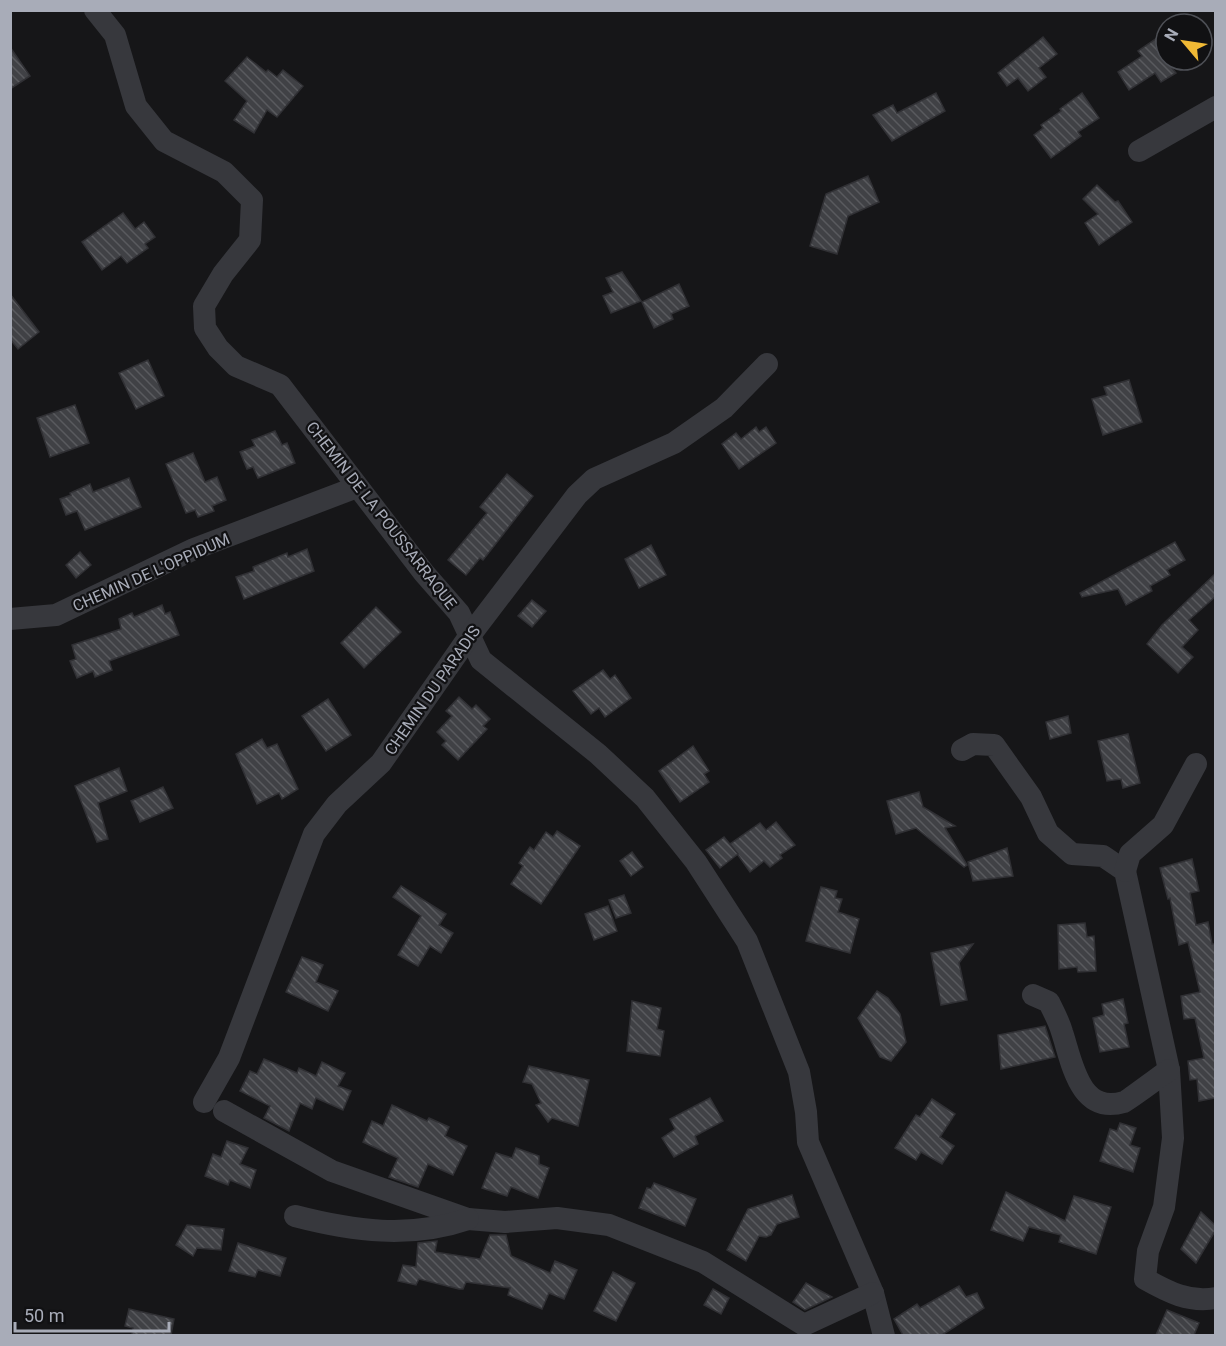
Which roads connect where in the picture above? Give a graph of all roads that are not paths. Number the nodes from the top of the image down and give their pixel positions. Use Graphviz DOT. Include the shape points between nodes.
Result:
graph roads {
  1 [pos="95,10"];
  2 [pos="1215,107"];
  3 [pos="1139,151"];
  4 [pos="767,364"];
  5 [pos="357,487"];
  6 [pos="10,619"];
  7 [pos="468,638"];
  8 [pos="962,750"];
  9 [pos="1196,764"];
  10 [pos="1125,872"];
  11 [pos="1033,995"];
  12 [pos="1169,1070"];
  13 [pos="295,1216"];
  14 [pos="468,1220"];
  15 [pos="873,1293"];
  16 [pos="1215,1298"];
  17 [pos="884,1335"];
  1 -- 5 [label="street, CHEMIN DE LA POUSSARRAQUE" via="115,35 136,106 164,141 224,172 252,200 250,240 204,306 205,328 236,366 280,385"];
  2 -- 3 [label="street"];
  4 -- 7 [label="street, CHEMIN DU PARADIS" via="724,408 674,443 594,479 577,495"];
  5 -- 6 [label="street, CHEMIN DE L'OPPIDUM" via="194,549 56,615"];
  5 -- 7 [label="street, CHEMIN DE LA POUSSARRAQUE" via="459,613"];
  7 -- 14 [label="street, CHEMIN DU PARADIS" via="381,763 338,804 314,834 214,1106 332,1171"];
  7 -- 15 [label="street, CHEMIN DE LA POUSSARRAQUE" via="481,660 598,754 645,798 696,862 747,941 799,1072 808,1142"];
  8 -- 10 [label="street" via="973,744 994,745 1031,797 1048,833 1072,854 1103,856"];
  9 -- 10 [label="street" via="1163,825 1130,854"];
  10 -- 12 [label="street"];
  11 -- 12 [label="street" via="1049,1002 1086,1094 1104,1104 1126,1102"];
  12 -- 16 [label="street" via="1173,1138 1164,1207 1148,1251 1145,1279 1172,1294 1203,1300"];
  13 -- 14 [label="street" via="337,1227 393,1231 438,1230"];
  14 -- 15 [label="street" via="557,1218 609,1226 703,1262 804,1325"];
  15 -- 17 [label="street, CHEMIN DE LA POUSSARRAQUE"];
}
